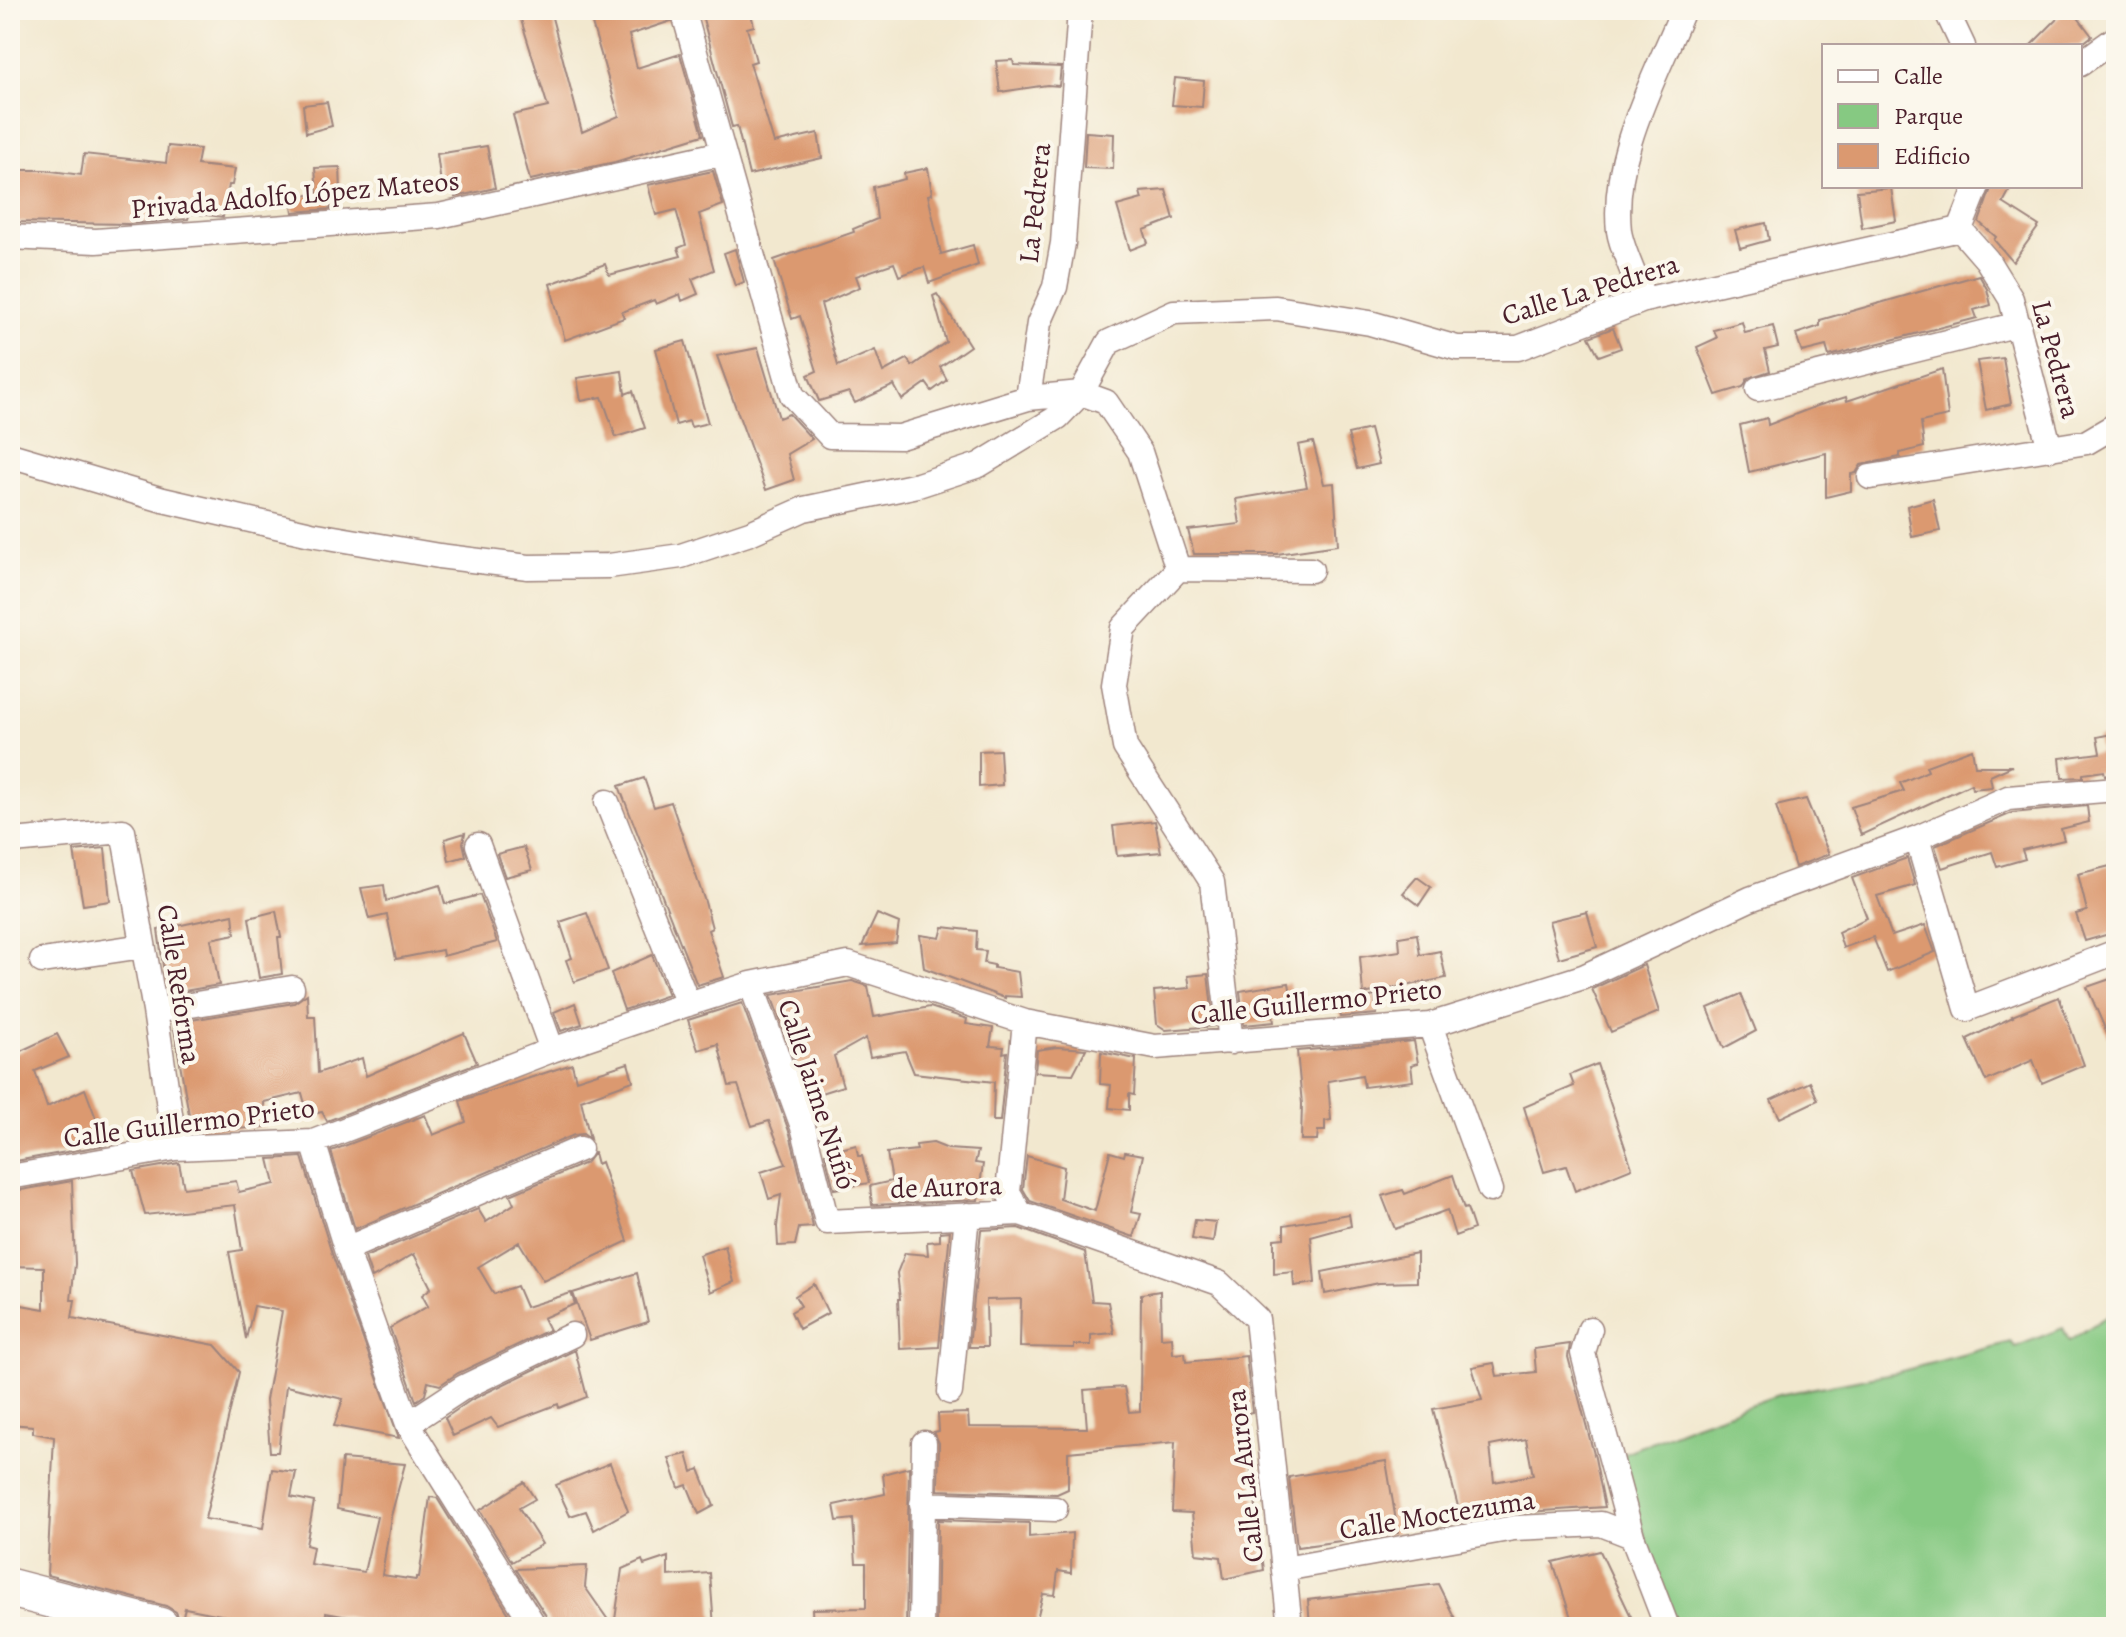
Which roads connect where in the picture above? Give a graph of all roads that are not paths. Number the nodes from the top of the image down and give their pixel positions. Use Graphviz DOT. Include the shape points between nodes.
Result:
graph roads {
  1 [pos="683,10"];
  2 [pos="1080,10"];
  3 [pos="1683,10"];
  4 [pos="1946,10"];
  5 [pos="2116,38"];
  6 [pos="1962,44"];
  7 [pos="2082,63"];
  8 [pos="723,153"];
  9 [pos="1976,188"];
  10 [pos="1960,229"];
  11 [pos="10,237"];
  12 [pos="1644,300"];
  13 [pos="2019,324"];
  14 [pos="1758,389"];
  15 [pos="1081,393"];
  16 [pos="1028,398"];
  17 [pos="2116,425"];
  18 [pos="2050,449"];
  19 [pos="10,455"];
  20 [pos="1870,477"];
  21 [pos="1178,569"];
  22 [pos="1311,570"];
  23 [pos="2116,789"];
  24 [pos="607,802"];
  25 [pos="1917,838"];
  26 [pos="13,841"];
  27 [pos="478,845"];
  28 [pos="143,946"];
  29 [pos="2116,952"];
  30 [pos="42,961"];
  31 [pos="751,984"];
  32 [pos="292,988"];
  33 [pos="688,1004"];
  34 [pos="155,1011"];
  35 [pos="1025,1022"];
  36 [pos="1430,1025"];
  37 [pos="1231,1042"];
  38 [pos="552,1050"];
  39 [pos="313,1142"];
  40 [pos="175,1148"];
  41 [pos="580,1149"];
  42 [pos="10,1177"];
  43 [pos="1490,1190"];
  44 [pos="1020,1213"];
  45 [pos="967,1215"];
  46 [pos="827,1222"];
  47 [pos="346,1249"];
  48 [pos="1590,1329"];
  49 [pos="572,1335"];
  50 [pos="950,1392"];
  51 [pos="408,1424"];
  52 [pos="924,1443"];
  53 [pos="922,1504"];
  54 [pos="1055,1509"];
  55 [pos="1632,1536"];
  56 [pos="1284,1569"];
  57 [pos="10,1588"];
  58 [pos="160,1627"];
  59 [pos="535,1627"];
  60 [pos="921,1627"];
  61 [pos="1290,1627"];
  62 [pos="1667,1627"];
  1 -- 8 [label="street"];
  2 -- 16 [label="street, La Pedrera" via="1063,243 1055,287 1039,323"];
  3 -- 12 [label="street" via="1629,141 1621,189 1619,233"];
  4 -- 6 [label="street"];
  5 -- 7 [label="street"];
  8 -- 11 [label="street, Privada Adolfo López Mateos" via="439,216 96,241"];
  8 -- 16 [label="street" via="792,395 830,436 900,437"];
  9 -- 10 [label="street"];
  10 -- 12 [label="street, Calle La Pedrera"];
  10 -- 13 [label="street, La Pedrera" via="1995,273"];
  12 -- 15 [label="street, Calle La Pedrera" via="1518,348 1457,348 1370,323 1276,308 1174,312 1109,342"];
  13 -- 14 [label="street"];
  13 -- 18 [label="street, La Pedrera"];
  15 -- 16 [label="street"];
  15 -- 19 [label="street, Calle La Pedrera" via="1058,417 979,465 918,485 804,509 681,556 609,566 528,567 311,534 163,500"];
  15 -- 21 [label="street" via="1106,402 1140,452"];
  17 -- 18 [label="street, La Pedrera" via="2087,442"];
  18 -- 20 [label="street"];
  21 -- 22 [label="street"];
  21 -- 37 [label="street" via="1123,628 1114,684 1125,747 1212,882"];
  23 -- 25 [label="street, Calle Guillermo Prieto" via="2008,798"];
  24 -- 33 [label="street"];
  25 -- 29 [label="street" via="1967,1009"];
  25 -- 36 [label="street, Calle Guillermo Prieto" via="1750,899 1583,977"];
  26 -- 28 [label="street, Calle Reforma" via="123,831"];
  27 -- 38 [label="street"];
  28 -- 30 [label="street"];
  28 -- 34 [label="street, Calle Reforma"];
  31 -- 33 [label="street, Calle Guillermo Prieto"];
  31 -- 35 [label="street, Calle Guillermo Prieto" via="848,964"];
  31 -- 46 [label="street, Calle Jaime Nuñó" via="804,1130"];
  32 -- 34 [label="street"];
  33 -- 38 [label="street, Calle Guillermo Prieto"];
  34 -- 40 [label="street, Calle Reforma"];
  35 -- 37 [label="street, Calle Guillermo Prieto" via="1155,1047"];
  35 -- 44 [label="street" via="1008,1192"];
  36 -- 37 [label="street, Calle Guillermo Prieto"];
  36 -- 43 [label="street"];
  38 -- 39 [label="street, Calle Guillermo Prieto"];
  39 -- 40 [label="street, Calle Guillermo Prieto"];
  39 -- 47 [label="street"];
  40 -- 42 [label="street, Calle Guillermo Prieto"];
  41 -- 47 [label="street"];
  44 -- 45 [label="street, de Aurora"];
  44 -- 56 [label="street, Calle La Aurora" via="1219,1283 1257,1319"];
  45 -- 46 [label="street, de Aurora"];
  45 -- 50 [label="street"];
  47 -- 51 [label="street"];
  48 -- 55 [label="street" via="1583,1353"];
  49 -- 51 [label="street" via="464,1387"];
  51 -- 59 [label="street"];
  52 -- 53 [label="street"];
  53 -- 54 [label="street"];
  53 -- 60 [label="street"];
  55 -- 56 [label="street, Calle Moctezuma" via="1601,1524 1514,1528"];
  55 -- 62 [label="street"];
  56 -- 61 [label="street, Calle La Aurora"];
  57 -- 58 [label="main road"];
}
